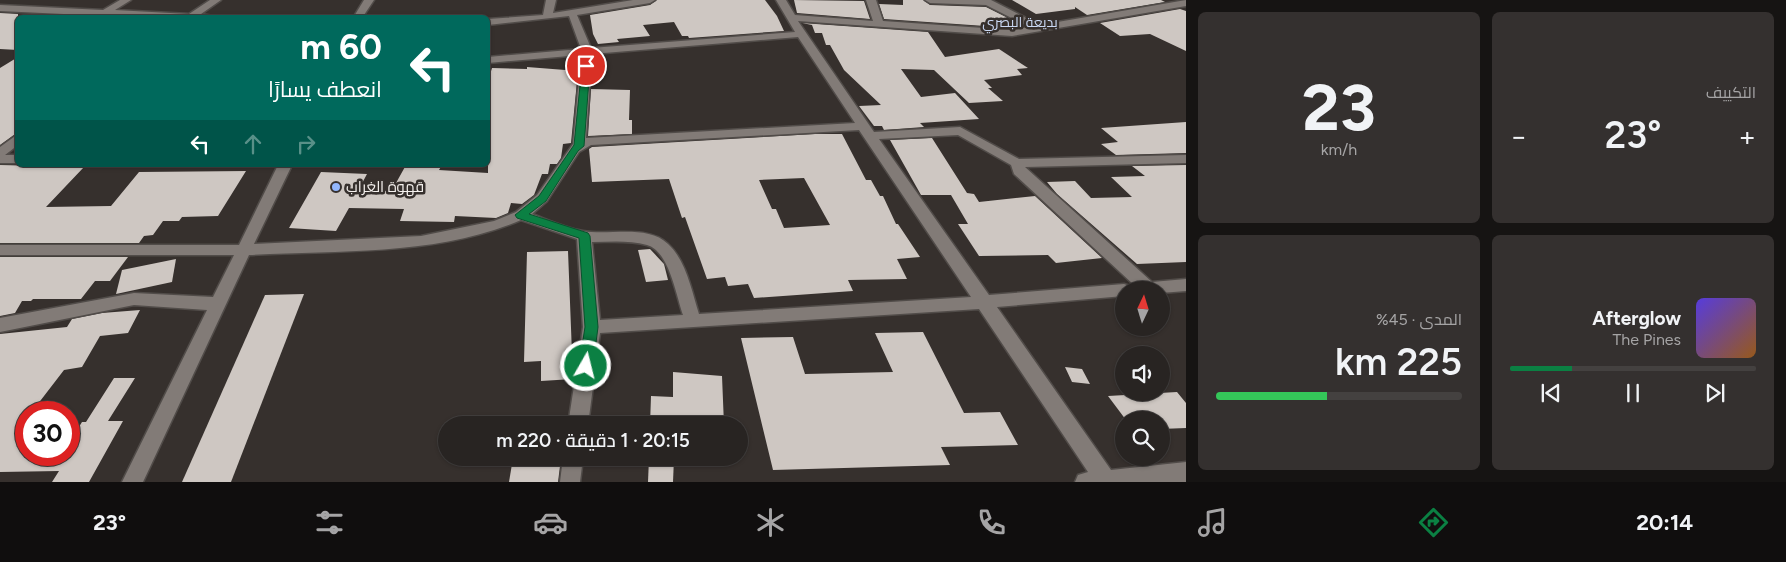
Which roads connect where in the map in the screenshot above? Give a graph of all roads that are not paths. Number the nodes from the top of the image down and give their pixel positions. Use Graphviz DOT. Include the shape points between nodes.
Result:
graph roads {
  1 [pos="32,0"];
  2 [pos="126,0"];
  3 [pos="216,0"];
  4 [pos="369,0"];
  5 [pos="552,0"];
  6 [pos="650,0"];
  7 [pos="782,0"];
  8 [pos="871,0"];
  9 [pos="930,0"];
  10 [pos="985,1"];
  11 [pos="1186,3"];
  12 [pos="0,8"];
  13 [pos="18,8"];
  14 [pos="106,12"];
  15 [pos="572,13"];
  16 [pos="170,15"];
  17 [pos="194,15"];
  18 [pos="359,15"];
  19 [pos="547,17"];
  20 [pos="792,18"];
  21 [pos="490,22"];
  22 [pos="879,23"];
  23 [pos="1038,28"];
  24 [pos="801,34"];
  25 [pos="587,51"];
  26 [pos="490,60"];
  27 [pos="867,131"];
  28 [pos="15,140"];
  29 [pos="579,146"];
  30 [pos="0,153"];
  31 [pos="0,159"];
  32 [pos="15,159"];
  33 [pos="1186,159"];
  34 [pos="1017,163"];
  35 [pos="284,167"];
  36 [pos="521,215"];
  37 [pos="584,236"];
  38 [pos="0,250"];
  39 [pos="244,250"];
  40 [pos="1140,281"];
  41 [pos="1186,285"];
  42 [pos="1170,286"];
  43 [pos="1115,291"];
  44 [pos="984,302"];
  45 [pos="218,304"];
  46 [pos="693,321"];
  47 [pos="0,325"];
  48 [pos="592,327"];
  49 [pos="579,416"];
  50 [pos="572,466"];
  51 [pos="1186,472"];
  52 [pos="1095,481"];
  53 [pos="132,482"];
  54 [pos="570,482"];
  1 -- 13 [label="street"];
  2 -- 14 [label="street"];
  3 -- 17 [label="street"];
  4 -- 18 [label="street"];
  5 -- 19 [label="street"];
  6 -- 15 [label="street"];
  7 -- 20 [label="street"];
  8 -- 22 [label="street"];
  9 -- 10 [label="street"];
  10 -- 23 [label="street"];
  11 -- 23 [label="street"];
  12 -- 13 [label="street"];
  13 -- 14 [label="street"];
  14 -- 16 [label="street"];
  15 -- 19 [label="street"];
  15 -- 25 [label="street"];
  19 -- 21 [label="street"];
  20 -- 22 [label="street"];
  20 -- 24 [label="street"];
  22 -- 23 [label="street" via="991,33"];
  24 -- 25 [label="street"];
  24 -- 27 [label="street"];
  25 -- 26 [label="street"];
  25 -- 29 [label="street"];
  27 -- 29 [label="street" via="588,141"];
  27 -- 34 [label="street" via="960,131"];
  27 -- 44 [label="street"];
  28 -- 30 [label="street"];
  29 -- 36 [label="street" via="542,198"];
  31 -- 32 [label="street"];
  33 -- 34 [label="street"];
  34 -- 40 [label="street" via="1019,171"];
  35 -- 39 [label="street"];
  36 -- 37 [label="street"];
  36 -- 39 [label="street" via="497,226 421,241"];
  37 -- 46 [label="street" via="643,239 658,244 672,263"];
  37 -- 48 [label="street"];
  38 -- 39 [label="street"];
  39 -- 45 [label="street"];
  41 -- 42 [label="street"];
  43 -- 44 [label="street"];
  44 -- 46 [label="street"];
  44 -- 52 [label="street"];
  45 -- 47 [label="street" via="134,299"];
  45 -- 53 [label="street"];
  46 -- 48 [label="street"];
  48 -- 49 [label="street"];
  50 -- 54 [label="street"];
  51 -- 52 [label="street"];
}
